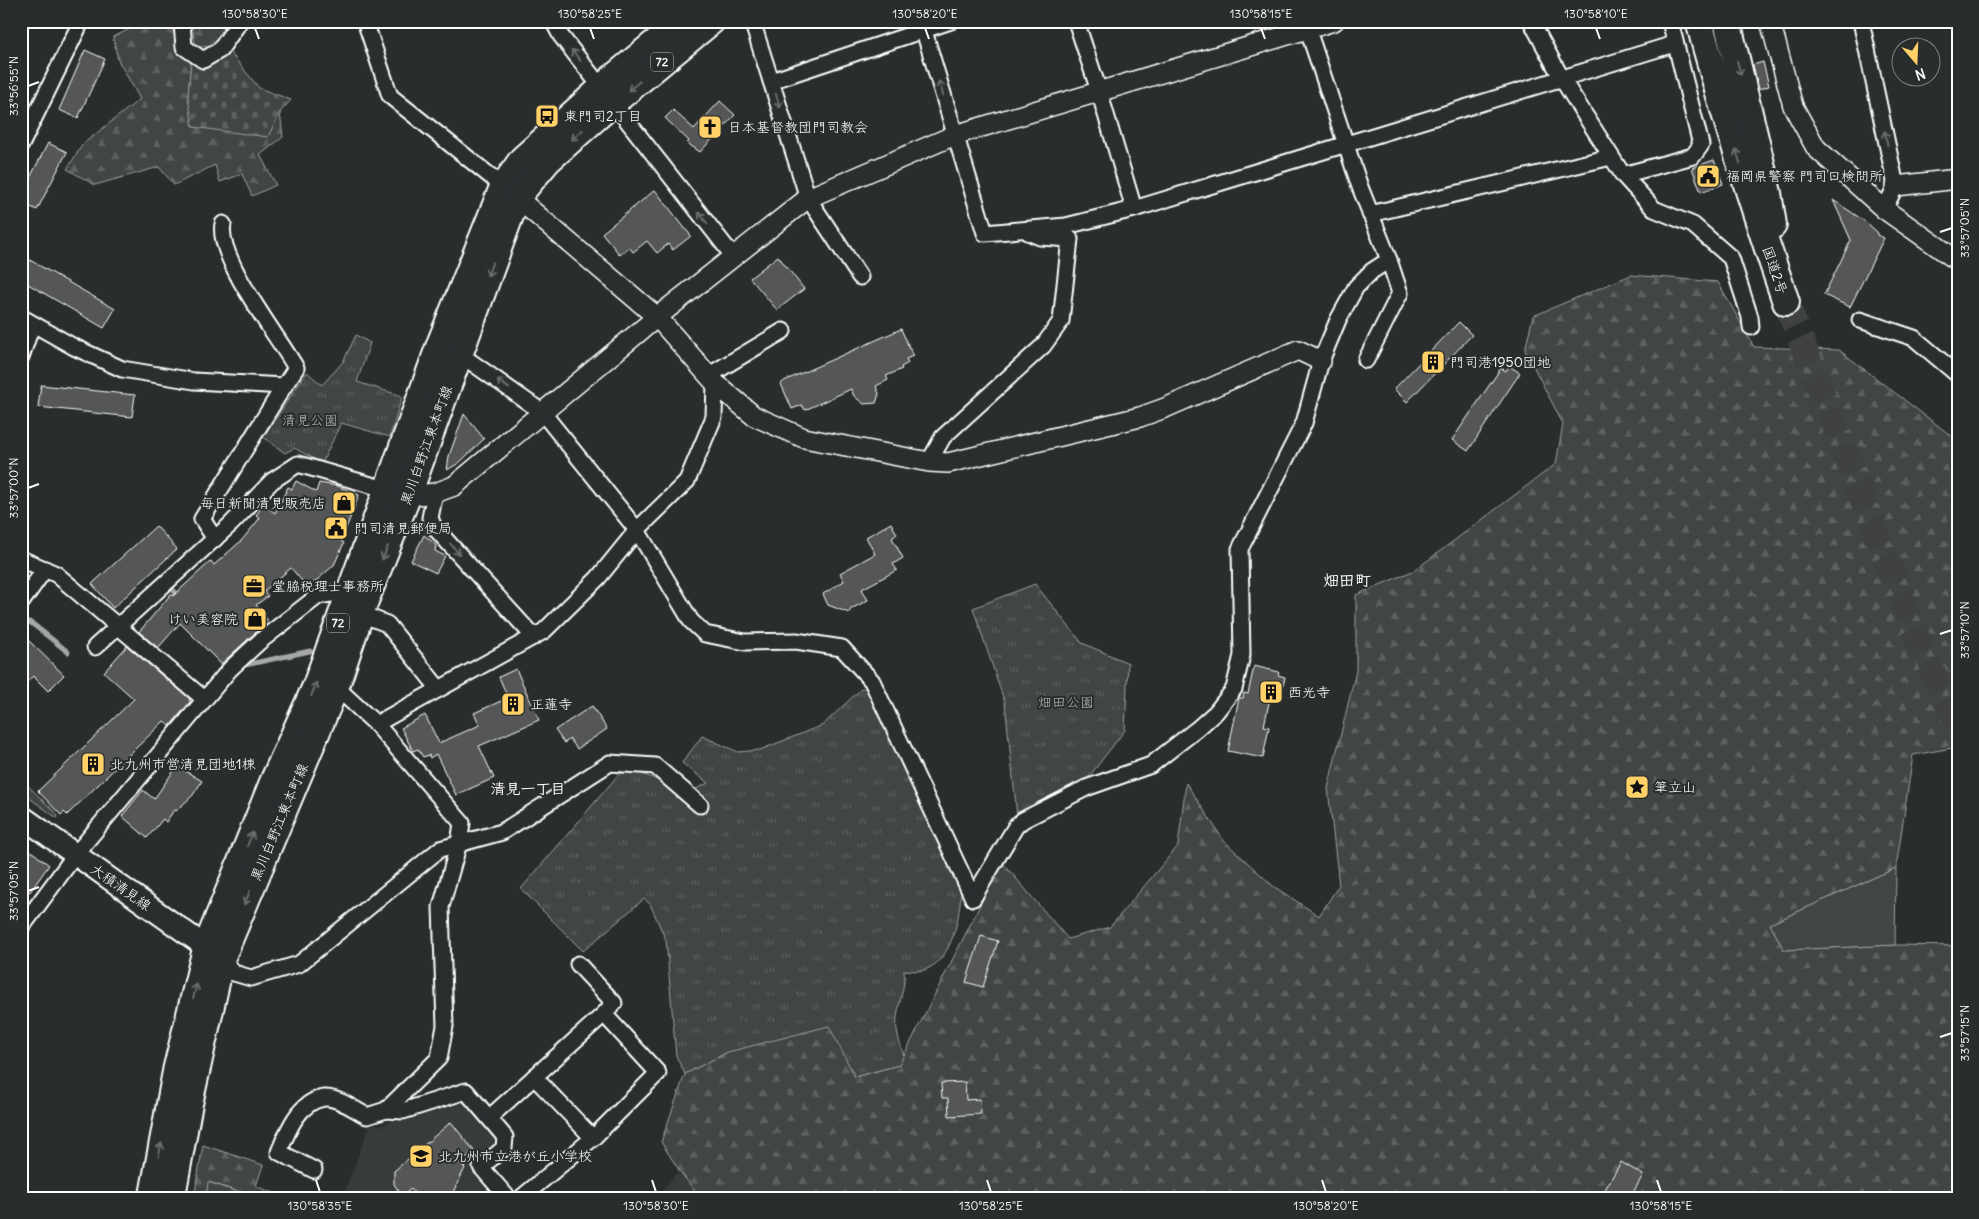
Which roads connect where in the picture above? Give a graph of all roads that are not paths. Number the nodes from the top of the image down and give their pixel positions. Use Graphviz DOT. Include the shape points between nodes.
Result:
graph roads {
  1 [pos="75,21"];
  2 [pos="185,21"];
  3 [pos="240,21"];
  4 [pos="365,21"];
  5 [pos="553,21"];
  6 [pos="682,21"];
  7 [pos="712,21"];
  8 [pos="752,21"];
  9 [pos="951,21"];
  10 [pos="1076,21"];
  11 [pos="1334,21"];
  12 [pos="1531,21"];
  13 [pos="1670,21"];
  14 [pos="1699,21"];
  15 [pos="1726,21"];
  16 [pos="1770,21"];
  17 [pos="1861,21"];
  18 [pos="922,25"];
  19 [pos="1306,25"];
  20 [pos="1674,44"];
  21 [pos="1562,79"];
  22 [pos="771,80"];
  23 [pos="1100,91"];
  24 [pos="607,95"];
  25 [pos="955,135"];
  26 [pos="21,145"];
  27 [pos="1345,145"];
  28 [pos="1611,157"];
  29 [pos="1623,175"];
  30 [pos="1958,179"];
  31 [pos="1896,186"];
  32 [pos="510,192"];
  33 [pos="808,198"];
  34 [pos="1134,209"];
  35 [pos="1884,209"];
  36 [pos="1370,214"];
  37 [pos="223,224"];
  38 [pos="1020,228"];
  39 [pos="733,256"];
  40 [pos="1389,260"];
  41 [pos="1958,261"];
  42 [pos="860,277"];
  43 [pos="657,317"];
  44 [pos="1860,320"];
  45 [pos="27,321"];
  46 [pos="1751,327"];
  47 [pos="784,332"];
  48 [pos="450,348"];
  49 [pos="21,357"];
  50 [pos="1366,360"];
  51 [pos="1321,361"];
  52 [pos="1957,372"];
  53 [pos="712,379"];
  54 [pos="284,386"];
  55 [pos="542,412"];
  56 [pos="929,462"];
  57 [pos="398,493"];
  58 [pos="435,493"];
  59 [pos="637,530"];
  60 [pos="215,539"];
  61 [pos="21,559"];
  62 [pos="45,569"];
  63 [pos="350,591"];
  64 [pos="21,603"];
  65 [pos="361,614"];
  66 [pos="118,628"];
  67 [pos="534,637"];
  68 [pos="95,647"];
  69 [pos="336,687"];
  70 [pos="439,689"];
  71 [pos="204,698"];
  72 [pos="376,724"];
  73 [pos="700,806"];
  74 [pos="21,816"];
  75 [pos="459,843"];
  76 [pos="76,855"];
  77 [pos="23,920"];
  78 [pos="214,952"];
  79 [pos="578,964"];
  80 [pos="604,1014"];
  81 [pos="534,1077"];
  82 [pos="386,1110"];
  83 [pos="490,1117"];
  84 [pos="593,1138"];
  85 [pos="314,1170"];
  86 [pos="152,1198"];
  87 [pos="172,1198"];
  88 [pos="508,1198"];
  89 [pos="521,1198"];
  1 -- 26 [label="street" via="80,24"];
  2 -- 3 [label="street" via="182,23 184,47 203,60 220,50"];
  4 -- 32 [label="street" via="390,96"];
  24 -- 5 [label="street, one-way"];
  6 -- 24 [label="main road, 黒川白野江東本町線 / 72"];
  7 -- 24 [label="main road, 黒川白野江東本町線 / 72, one-way"];
  8 -- 22 [label="street"];
  9 -- 18 [label="street"];
  10 -- 23 [label="street"];
  11 -- 19 [label="street"];
  12 -- 21 [label="street"];
  13 -- 20 [label="street"];
  15 -- 14 [label="highway, 国道2号, one-way" via="1768,193 1786,302 1717,90"];
  16 -- 35 [label="street" via="1793,106 1816,148"];
  31 -- 17 [label="street, one-way"];
  18 -- 22 [label="street"];
  25 -- 18 [label="street, one-way"];
  19 -- 23 [label="street"];
  19 -- 27 [label="street"];
  20 -- 21 [label="street"];
  20 -- 29 [label="street" via="1701,145 1694,156"];
  21 -- 27 [label="street"];
  21 -- 28 [label="street"];
  22 -- 33 [label="street, one-way"];
  23 -- 25 [label="street"];
  23 -- 34 [label="street"];
  24 -- 32 [label="main road, 黒川白野江東本町線 / 72" via="522,159"];
  39 -- 24 [label="street, one-way"];
  25 -- 33 [label="street"];
  25 -- 38 [label="street" via="985,233 1005,233"];
  27 -- 34 [label="street"];
  27 -- 36 [label="street"];
  28 -- 29 [label="street"];
  28 -- 36 [label="street"];
  29 -- 46 [label="street" via="1654,209 1693,225 1731,258"];
  30 -- 31 [label="street"];
  31 -- 35 [label="street"];
  32 -- 43 [label="street"];
  32 -- 48 [label="main road, 黒川白野江東本町線 / 72"];
  33 -- 39 [label="street"];
  33 -- 42 [label="street"];
  34 -- 38 [label="street" via="1066,226"];
  35 -- 41 [label="street"];
  36 -- 40 [label="street"];
  37 -- 54 [label="street" via="221,234 231,263 296,368"];
  38 -- 56 [label="street" via="1040,237 1070,239 1060,321 1042,346 943,437"];
  39 -- 43 [label="street"];
  40 -- 50 [label="street" via="1400,293"];
  40 -- 51 [label="street" via="1356,287"];
  43 -- 53 [label="street"];
  43 -- 55 [label="street"];
  44 -- 52 [label="street" via="1914,338"];
  45 -- 49 [label="street"];
  45 -- 54 [label="street" via="122,369 194,381"];
  47 -- 53 [label="street"];
  55 -- 48 [label="street, one-way"];
  48 -- 57 [label="main road, 黒川白野江東本町線 / 72"];
  51 -- 56 [label="street" via="1298,350 1140,417 948,463"];
  51 -- 59 [label="street" via="1304,424 1240,549 1242,655 1234,689 1216,712 1151,765 1086,788 1023,820 1016,826 973,898 872,681 854,661 842,648 796,641 746,642 705,634 691,622"];
  53 -- 56 [label="street" via="754,416 804,438"];
  53 -- 59 [label="street" via="714,417 687,481"];
  54 -- 60 [label="street" via="202,519"];
  55 -- 58 [label="street" via="454,486"];
  55 -- 59 [label="street"];
  57 -- 58 [label="street"];
  57 -- 60 [label="street" via="298,464 272,481"];
  57 -- 63 [label="main road, 黒川白野江東本町線 / 72"];
  57 -- 65 [label="main road, 黒川白野江東本町線 / 72, one-way"];
  58 -- 67 [label="street, one-way" via="430,518 434,527"];
  59 -- 67 [label="street" via="598,578"];
  60 -- 66 [label="street"];
  61 -- 62 [label="street"];
  62 -- 64 [label="street"];
  62 -- 66 [label="street" via="56,574"];
  63 -- 71 [label="street" via="318,596 259,642"];
  78 -- 63 [label="main road, 黒川白野江東本町線 / 72, one-way" via="273,781 315,688"];
  65 -- 69 [label="main road, 黒川白野江東本町線 / 72"];
  65 -- 70 [label="street" via="386,624"];
  66 -- 68 [label="street"];
  66 -- 71 [label="street"];
  67 -- 70 [label="street"];
  69 -- 72 [label="street"];
  69 -- 78 [label="main road, 黒川白野江東本町線 / 72, one-way"];
  70 -- 72 [label="street"];
  71 -- 76 [label="street"];
  72 -- 75 [label="street" via="462,823"];
  73 -- 75 [label="street" via="655,766 610,763 502,832"];
  74 -- 76 [label="main road, 大積清見線"];
  75 -- 78 [label="street" via="440,849 299,964 251,978 234,973"];
  75 -- 82 [label="street" via="441,907 445,1026 439,1058"];
  76 -- 77 [label="street"];
  76 -- 78 [label="main road, 大積清見線"];
  86 -- 78 [label="main road, 黒川白野江東本町線 / 72, one-way" via="176,1069"];
  78 -- 87 [label="main road, 黒川白野江東本町線 / 72"];
  79 -- 80 [label="street" via="614,1003"];
  80 -- 81 [label="street"];
  80 -- 84 [label="street" via="658,1073"];
  81 -- 83 [label="street"];
  81 -- 84 [label="street"];
  82 -- 83 [label="street" via="403,1111 466,1091"];
  82 -- 85 [label="street" via="367,1116 341,1102 325,1098 313,1102 296,1116 279,1152"];
  83 -- 88 [label="street" via="505,1137 504,1148 482,1167"];
  84 -- 89 [label="street"];
}
